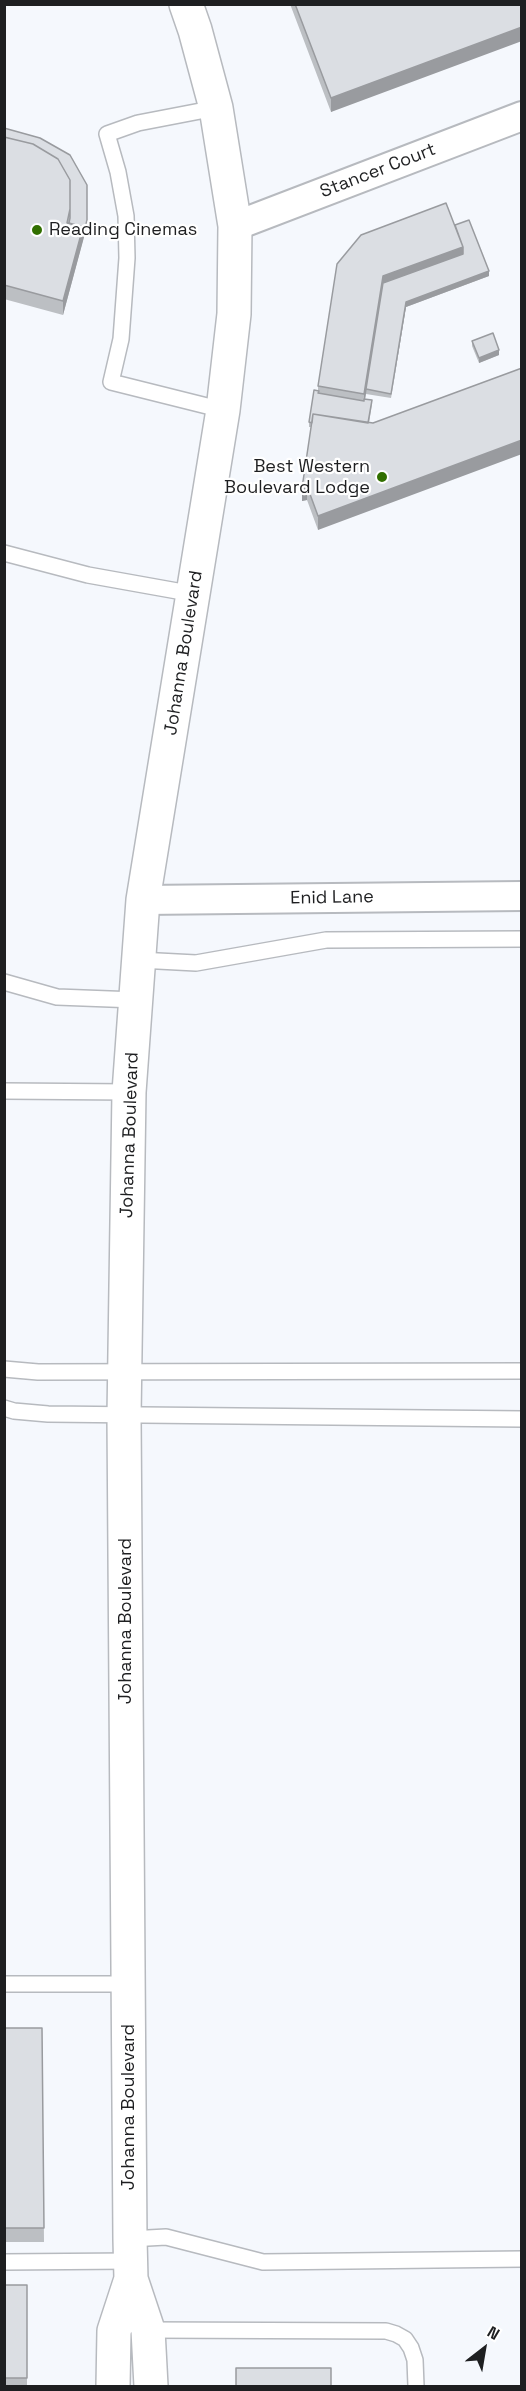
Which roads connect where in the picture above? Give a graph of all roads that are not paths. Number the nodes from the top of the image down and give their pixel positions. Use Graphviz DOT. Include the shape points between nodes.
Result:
graph roads {
  1 [pos="186,4"];
  2 [pos="216,108"];
  3 [pos="522,116"];
  4 [pos="235,226"];
  5 [pos="223,410"];
  6 [pos="4,553"];
  7 [pos="194,594"];
  8 [pos="522,896"];
  9 [pos="143,900"];
  10 [pos="522,939"];
  11 [pos="139,960"];
  12 [pos="4,982"];
  13 [pos="136,1000"];
  14 [pos="4,1091"];
  15 [pos="129,1092"];
  16 [pos="4,1369"];
  17 [pos="125,1371"];
  18 [pos="522,1371"];
  19 [pos="4,1408"];
  20 [pos="124,1416"];
  21 [pos="522,1419"];
  22 [pos="4,1984"];
  23 [pos="128,1984"];
  24 [pos="522,2259"];
  25 [pos="131,2260"];
  26 [pos="4,2262"];
  27 [pos="148,2330"];
  28 [pos="113,2386"];
  29 [pos="151,2386"];
  30 [pos="416,2386"];
  1 -- 2 [label="street, Johanna Boulevard"];
  2 -- 4 [label="street, Johanna Boulevard"];
  2 -- 5 [label="lane" via="138,123 107,134 126,216 127,258 121,339 111,382"];
  3 -- 4 [label="street, Stancer Court"];
  4 -- 5 [label="street, Johanna Boulevard" via="234,314"];
  5 -- 7 [label="street, Johanna Boulevard"];
  6 -- 7 [label="lane" via="88,575"];
  7 -- 9 [label="street, Johanna Boulevard"];
  8 -- 9 [label="street, Enid Lane"];
  9 -- 11 [label="street, Johanna Boulevard"];
  10 -- 11 [label="lane" via="326,940 196,963"];
  11 -- 13 [label="street, Johanna Boulevard"];
  12 -- 13 [label="lane" via="57,997"];
  13 -- 15 [label="street, Johanna Boulevard"];
  14 -- 15 [label="lane"];
  15 -- 17 [label="street, Johanna Boulevard"];
  16 -- 17 [label="lane"];
  17 -- 18 [label="lane"];
  17 -- 20 [label="street, Johanna Boulevard"];
  19 -- 20 [label="lane" via="32,1414"];
  20 -- 21 [label="lane"];
  20 -- 23 [label="street, Johanna Boulevard"];
  22 -- 23 [label="lane"];
  23 -- 25 [label="street, Johanna Boulevard"];
  24 -- 25 [label="lane" via="263,2262 166,2237"];
  25 -- 26 [label="lane"];
  25 -- 27 [label="street, Johanna Boulevard"];
  25 -- 28 [label="street, Johanna Boulevard" via="114,2331"];
  27 -- 29 [label="street, Johanna Boulevard"];
  27 -- 30 [label="lane" via="386,2331 405,2339 411,2348 416,2360"];
}
